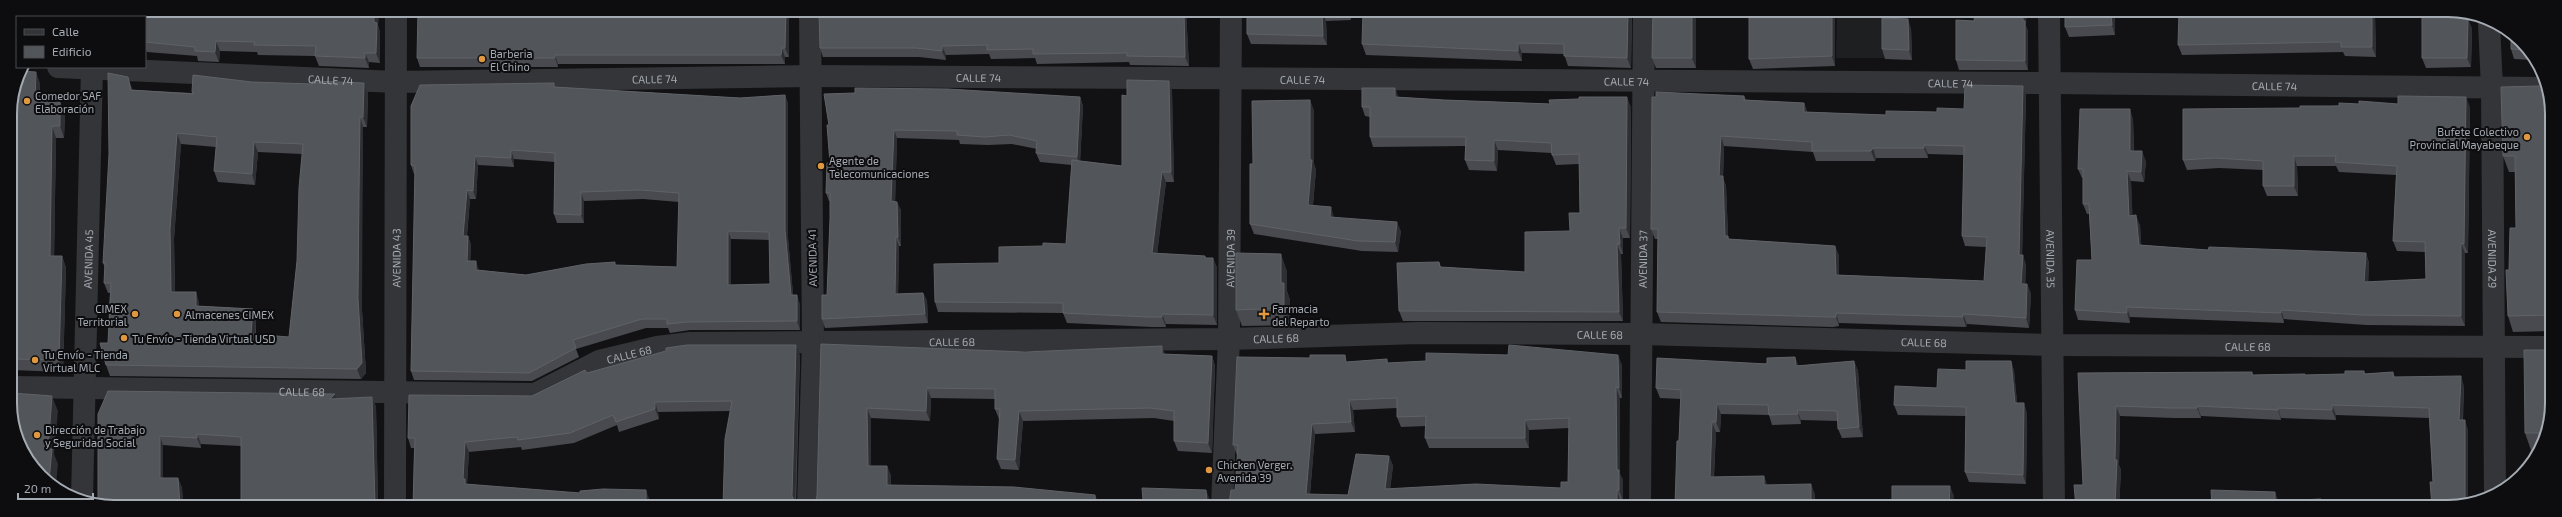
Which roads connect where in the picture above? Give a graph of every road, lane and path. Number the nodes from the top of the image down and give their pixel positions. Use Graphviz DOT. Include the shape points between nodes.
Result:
graph roads {
  1 [pos="396,17"];
  2 [pos="810,17"];
  3 [pos="1231,17"];
  4 [pos="1644,17"];
  5 [pos="2048,17"];
  6 [pos="2489,26"];
  7 [pos="92,68"];
  8 [pos="810,76"];
  9 [pos="1230,78"];
  10 [pos="1643,81"];
  11 [pos="396,82"];
  12 [pos="2049,82"];
  13 [pos="2492,88"];
  14 [pos="2541,88"];
  15 [pos="1641,334"];
  16 [pos="1229,340"];
  17 [pos="813,341"];
  18 [pos="2054,345"];
  19 [pos="2545,347"];
  20 [pos="2495,348"];
  21 [pos="17,387"];
  22 [pos="86,389"];
  23 [pos="394,393"];
  24 [pos="2495,488"];
  25 [pos="82,495"];
  26 [pos="395,500"];
  27 [pos="808,500"];
  28 [pos="1222,500"];
  29 [pos="1640,500"];
  30 [pos="2054,500"];
  1 -- 11 [label="street, AVENIDA 43"];
  2 -- 8 [label="street, AVENIDA 41"];
  3 -- 9 [label="street, AVENIDA 39"];
  4 -- 10 [label="street, AVENIDA 37"];
  5 -- 12 [label="street, AVENIDA 35"];
  6 -- 13 [label="street, AVENIDA 29"];
  7 -- 11 [label="street, CALLE 74"];
  7 -- 22 [label="street, AVENIDA 45"];
  8 -- 9 [label="street, CALLE 74"];
  8 -- 11 [label="street, CALLE 74"];
  8 -- 17 [label="street, AVENIDA 41"];
  9 -- 10 [label="street, CALLE 74"];
  9 -- 16 [label="street, AVENIDA 39"];
  10 -- 12 [label="street, CALLE 74"];
  10 -- 15 [label="street, AVENIDA 37"];
  11 -- 23 [label="street, AVENIDA 43"];
  12 -- 13 [label="street, CALLE 74"];
  12 -- 18 [label="street, AVENIDA 35"];
  13 -- 14 [label="street, CALLE 74"];
  13 -- 20 [label="street, AVENIDA 29"];
  15 -- 16 [label="street, CALLE 68" via="1419,333"];
  15 -- 18 [label="street, CALLE 68"];
  15 -- 29 [label="street, AVENIDA 37"];
  16 -- 17 [label="street, CALLE 68"];
  16 -- 28 [label="street, AVENIDA 39"];
  17 -- 23 [label="street, CALLE 68" via="690,343 657,347 599,361 535,394"];
  17 -- 27 [label="street, AVENIDA 41"];
  18 -- 20 [label="street, CALLE 68"];
  18 -- 30 [label="street, AVENIDA 35"];
  19 -- 20 [label="street, CALLE 68"];
  20 -- 24 [label="street, AVENIDA 29"];
  21 -- 22 [label="street, CALLE 68"];
  22 -- 23 [label="street, CALLE 68"];
  22 -- 25 [label="street, AVENIDA 45"];
  23 -- 26 [label="street, AVENIDA 43"];
}
